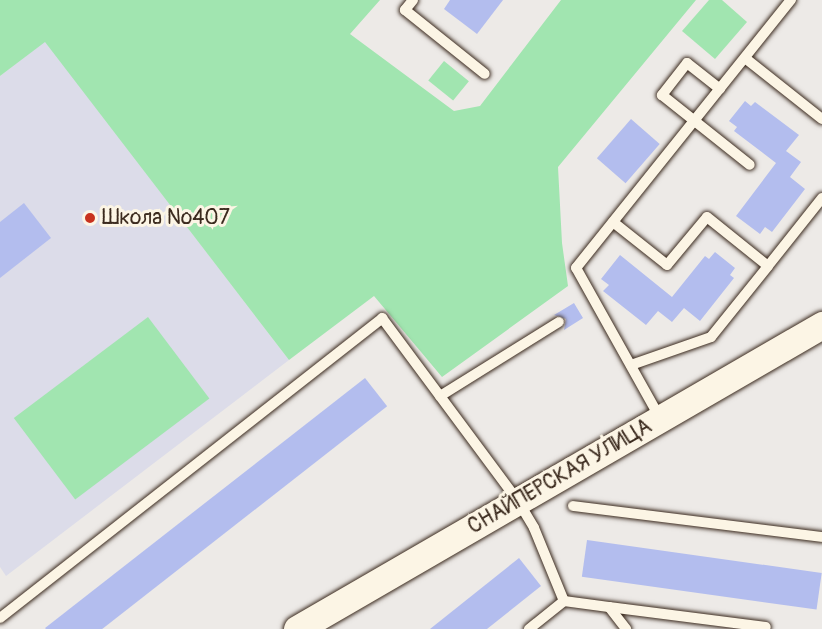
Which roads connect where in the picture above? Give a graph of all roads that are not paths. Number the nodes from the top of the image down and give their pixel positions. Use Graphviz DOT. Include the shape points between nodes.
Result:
graph roads {
  1 [pos="413,0"];
  2 [pos="791,0"];
  3 [pos="745,58"];
  4 [pos="485,74"];
  5 [pos="720,89"];
  6 [pos="822,119"];
  7 [pos="694,121"];
  8 [pos="750,165"];
  9 [pos="822,198"];
  10 [pos="613,222"];
  11 [pos="768,266"];
  12 [pos="559,322"];
  13 [pos="822,325"];
  14 [pos="631,365"];
  15 [pos="440,396"];
  16 [pos="660,418"];
  17 [pos="518,501"];
  18 [pos="573,506"];
  19 [pos="822,537"];
  20 [pos="564,601"];
  21 [pos="609,607"];
  22 [pos="0,618"];
  23 [pos="766,627"];
  24 [pos="297,629"];
  25 [pos="529,629"];
  26 [pos="626,629"];
  1 -- 4 [label="lane" via="405,10"];
  2 -- 3 [label="lane"];
  3 -- 5 [label="lane"];
  3 -- 6 [label="lane"];
  5 -- 7 [label="lane"];
  5 -- 7 [label="lane" via="687,63 662,96"];
  7 -- 8 [label="lane"];
  7 -- 10 [label="lane"];
  9 -- 11 [label="lane"];
  10 -- 11 [label="lane" via="667,265 706,218"];
  10 -- 14 [label="lane" via="576,268"];
  11 -- 14 [label="lane" via="711,337"];
  12 -- 15 [label="lane"];
  13 -- 16 [label="street, СНАЙПЕРСКАЯ УЛИЦА"];
  14 -- 16 [label="lane"];
  15 -- 17 [label="lane"];
  15 -- 22 [label="lane" via="382,318"];
  16 -- 17 [label="street, СНАЙПЕРСКАЯ УЛИЦА"];
  17 -- 20 [label="lane" via="534,528"];
  17 -- 24 [label="street, СНАЙПЕРСКАЯ УЛИЦА"];
  18 -- 19 [label="lane"];
  20 -- 21 [label="lane"];
  20 -- 25 [label="lane"];
  21 -- 23 [label="lane"];
  21 -- 26 [label="lane"];
}
